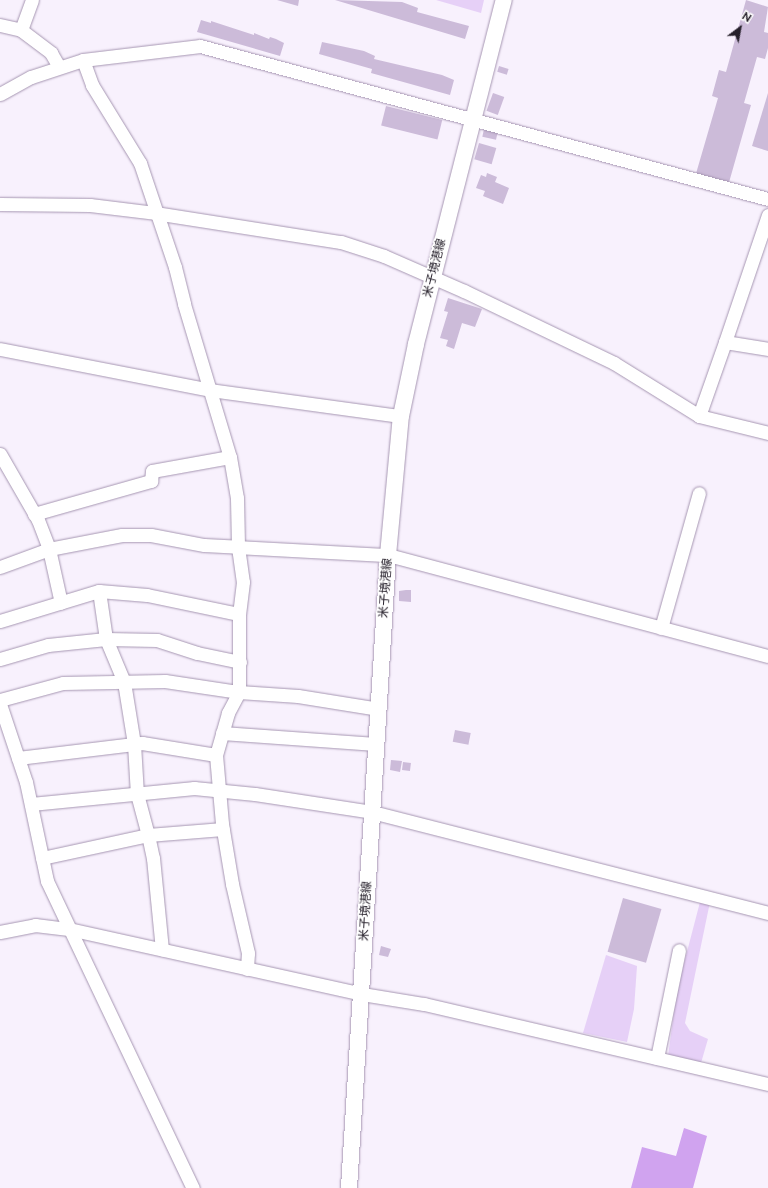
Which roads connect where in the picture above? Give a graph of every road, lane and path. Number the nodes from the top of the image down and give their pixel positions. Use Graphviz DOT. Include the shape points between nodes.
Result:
graph roads {
  1 [pos="32,0"];
  2 [pos="504,0"];
  3 [pos="0,25"];
  4 [pos="21,30"];
  5 [pos="83,60"];
  6 [pos="60,67"];
  7 [pos="0,94"];
  8 [pos="473,120"];
  9 [pos="768,199"];
  10 [pos="0,204"];
  11 [pos="155,212"];
  12 [pos="768,215"];
  13 [pos="432,277"];
  14 [pos="725,342"];
  15 [pos="3,349"];
  16 [pos="768,349"];
  17 [pos="210,390"];
  18 [pos="401,416"];
  19 [pos="699,416"];
  20 [pos="767,430"];
  21 [pos="0,454"];
  22 [pos="230,457"];
  23 [pos="699,493"];
  24 [pos="34,514"];
  25 [pos="238,547"];
  26 [pos="49,549"];
  27 [pos="388,555"];
  28 [pos="0,567"];
  29 [pos="99,592"];
  30 [pos="61,603"];
  31 [pos="239,614"];
  32 [pos="0,621"];
  33 [pos="661,628"];
  34 [pos="106,638"];
  35 [pos="768,656"];
  36 [pos="0,659"];
  37 [pos="240,662"];
  38 [pos="124,682"];
  39 [pos="239,692"];
  40 [pos="0,700"];
  41 [pos="0,704"];
  42 [pos="379,709"];
  43 [pos="222,733"];
  44 [pos="134,744"];
  45 [pos="376,744"];
  46 [pos="216,755"];
  47 [pos="18,758"];
  48 [pos="219,790"];
  49 [pos="137,794"];
  50 [pos="31,804"];
  51 [pos="372,812"];
  52 [pos="223,829"];
  53 [pos="148,835"];
  54 [pos="42,858"];
  55 [pos="768,913"];
  56 [pos="69,928"];
  57 [pos="0,932"];
  58 [pos="162,950"];
  59 [pos="679,950"];
  60 [pos="248,970"];
  61 [pos="362,994"];
  62 [pos="657,1058"];
  63 [pos="768,1084"];
  64 [pos="193,1188"];
  65 [pos="349,1188"];
  1 -- 4 [label="street"];
  2 -- 8 [label="main road, 米子境港線"];
  3 -- 4 [label="street"];
  4 -- 6 [label="street" via="51,53"];
  5 -- 6 [label="street"];
  5 -- 8 [label="street" via="200,46"];
  5 -- 11 [label="street" via="92,85 140,163"];
  6 -- 7 [label="street" via="32,77"];
  8 -- 9 [label="street"];
  8 -- 13 [label="main road, 米子境港線"];
  10 -- 11 [label="street" via="90,205"];
  11 -- 13 [label="street" via="341,242 384,256"];
  11 -- 17 [label="street" via="175,267"];
  12 -- 14 [label="street"];
  13 -- 18 [label="main road, 米子境港線"];
  13 -- 19 [label="street" via="614,363"];
  14 -- 16 [label="street"];
  14 -- 19 [label="street"];
  15 -- 17 [label="street"];
  17 -- 18 [label="street"];
  17 -- 22 [label="street"];
  18 -- 27 [label="main road, 米子境港線"];
  19 -- 20 [label="street"];
  21 -- 24 [label="street"];
  22 -- 24 [label="street" via="152,471 151,481"];
  22 -- 25 [label="street" via="237,498"];
  23 -- 33 [label="street"];
  24 -- 26 [label="street"];
  25 -- 26 [label="street" via="204,545 151,535 122,535"];
  25 -- 27 [label="street"];
  25 -- 31 [label="street" via="243,582"];
  26 -- 28 [label="street"];
  26 -- 30 [label="street"];
  27 -- 33 [label="street"];
  27 -- 42 [label="main road, 米子境港線"];
  29 -- 30 [label="street"];
  29 -- 31 [label="street" via="147,595"];
  29 -- 34 [label="street"];
  30 -- 32 [label="street"];
  31 -- 37 [label="street"];
  33 -- 35 [label="street"];
  34 -- 36 [label="street" via="48,645"];
  34 -- 37 [label="street" via="157,640 197,653"];
  34 -- 38 [label="street"];
  37 -- 39 [label="street"];
  38 -- 39 [label="street" via="165,681"];
  38 -- 40 [label="street" via="63,683"];
  38 -- 44 [label="street"];
  39 -- 42 [label="street" via="298,696"];
  39 -- 43 [label="street"];
  41 -- 47 [label="street"];
  42 -- 45 [label="main road, 米子境港線"];
  43 -- 45 [label="street"];
  43 -- 46 [label="street"];
  44 -- 46 [label="street"];
  44 -- 47 [label="street"];
  44 -- 49 [label="street"];
  45 -- 51 [label="main road, 米子境港線"];
  46 -- 48 [label="street"];
  47 -- 50 [label="street"];
  48 -- 49 [label="street" via="194,788"];
  48 -- 51 [label="street"];
  48 -- 52 [label="street"];
  49 -- 50 [label="street"];
  49 -- 53 [label="street"];
  50 -- 54 [label="street"];
  51 -- 55 [label="street"];
  51 -- 61 [label="main road, 米子境港線"];
  52 -- 53 [label="street"];
  52 -- 60 [label="street" via="232,884 248,953"];
  53 -- 54 [label="street"];
  53 -- 58 [label="street" via="153,858"];
  54 -- 56 [label="street" via="47,881"];
  56 -- 57 [label="street" via="35,925"];
  56 -- 58 [label="street"];
  56 -- 64 [label="street"];
  58 -- 60 [label="street"];
  59 -- 62 [label="street"];
  60 -- 61 [label="street"];
  61 -- 62 [label="street" via="424,1004"];
  61 -- 65 [label="main road, 米子境港線"];
  62 -- 63 [label="street"];
}
